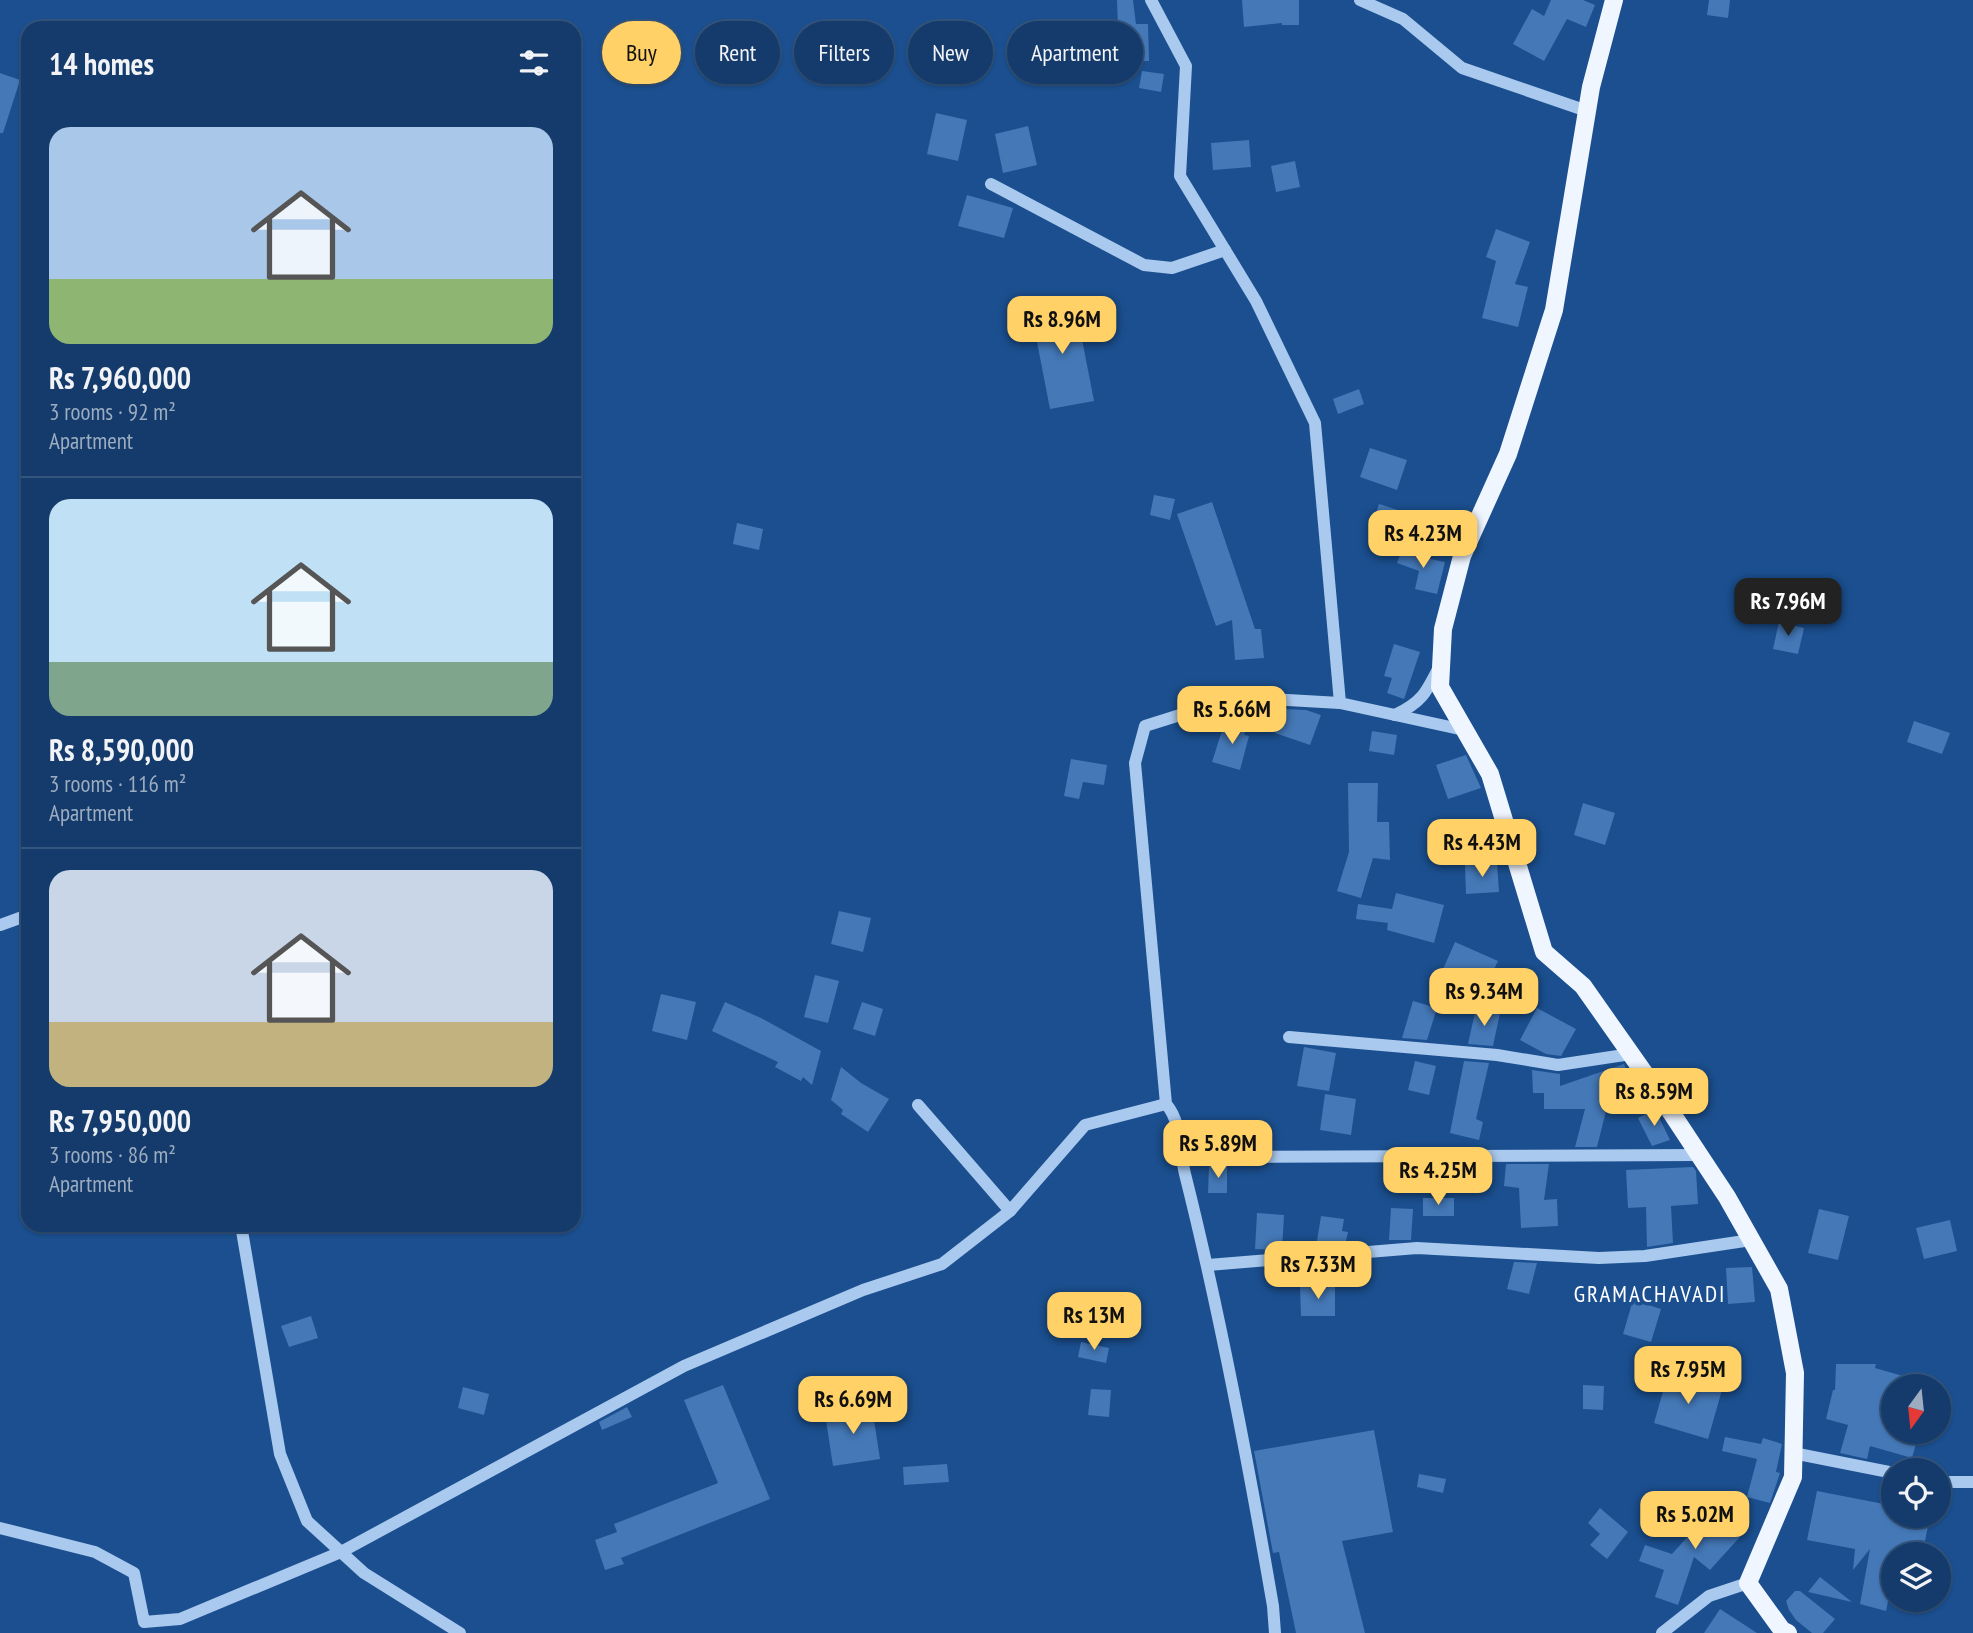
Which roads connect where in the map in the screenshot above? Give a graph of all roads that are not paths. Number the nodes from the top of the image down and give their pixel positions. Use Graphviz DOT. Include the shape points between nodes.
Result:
graph roads {
  1 [pos="1151,0"];
  2 [pos="1360,0"];
  3 [pos="1614,0"];
  4 [pos="1587,111"];
  5 [pos="991,184"];
  6 [pos="1225,250"];
  7 [pos="1441,664"];
  8 [pos="1340,703"];
  9 [pos="1395,715"];
  10 [pos="1464,730"];
  11 [pos="21,918"];
  12 [pos="0,925"];
  13 [pos="1289,1037"];
  14 [pos="1631,1054"];
  15 [pos="1167,1104"];
  16 [pos="918,1105"];
  17 [pos="1699,1155"];
  18 [pos="1180,1157"];
  19 [pos="1010,1211"];
  20 [pos="241,1232"];
  21 [pos="1751,1240"];
  22 [pos="1208,1265"];
  23 [pos="1793,1453"];
  24 [pos="1881,1470"];
  25 [pos="1951,1482"];
  26 [pos="1973,1482"];
  27 [pos="0,1528"];
  28 [pos="341,1552"];
  29 [pos="1748,1583"];
  30 [pos="460,1633"];
  31 [pos="1275,1633"];
  32 [pos="1662,1633"];
  33 [pos="1788,1633"];
  1 -- 6 [label="street" via="1186,66 1180,176"];
  2 -- 4 [label="street" via="1403,19 1462,68"];
  3 -- 4 [label="main road"];
  4 -- 7 [label="main road" via="1554,310 1508,454 1462,556 1443,629"];
  5 -- 6 [label="street" via="1144,265 1172,268"];
  6 -- 8 [label="street" via="1256,300 1315,423"];
  7 -- 9 [label="street" via="1425,696"];
  7 -- 10 [label="main road" via="1440,687"];
  8 -- 9 [label="street"];
  8 -- 15 [label="street" via="1237,697 1145,726 1135,763"];
  9 -- 10 [label="street"];
  10 -- 14 [label="main road" via="1490,774 1544,952 1583,986"];
  11 -- 12 [label="street"];
  13 -- 14 [label="street" via="1497,1055 1558,1065"];
  14 -- 17 [label="main road"];
  15 -- 18 [label="street" via="1175,1114"];
  15 -- 19 [label="street" via="1084,1125"];
  16 -- 19 [label="street"];
  17 -- 18 [label="street"];
  17 -- 21 [label="main road"];
  18 -- 22 [label="street"];
  19 -- 28 [label="street" via="942,1264 863,1290 684,1366"];
  20 -- 28 [label="street" via="280,1454 307,1521"];
  21 -- 22 [label="street" via="1645,1256 1599,1258 1417,1248"];
  21 -- 23 [label="main road" via="1779,1289 1795,1373"];
  22 -- 31 [label="street" via="1243,1432"];
  23 -- 24 [label="street"];
  23 -- 29 [label="main road" via="1793,1477"];
  25 -- 26 [label="street"];
  27 -- 28 [label="street" via="95,1552 134,1573 145,1622 180,1619"];
  28 -- 30 [label="street" via="364,1573"];
  29 -- 32 [label="street" via="1709,1596"];
  29 -- 33 [label="main road"];
}
